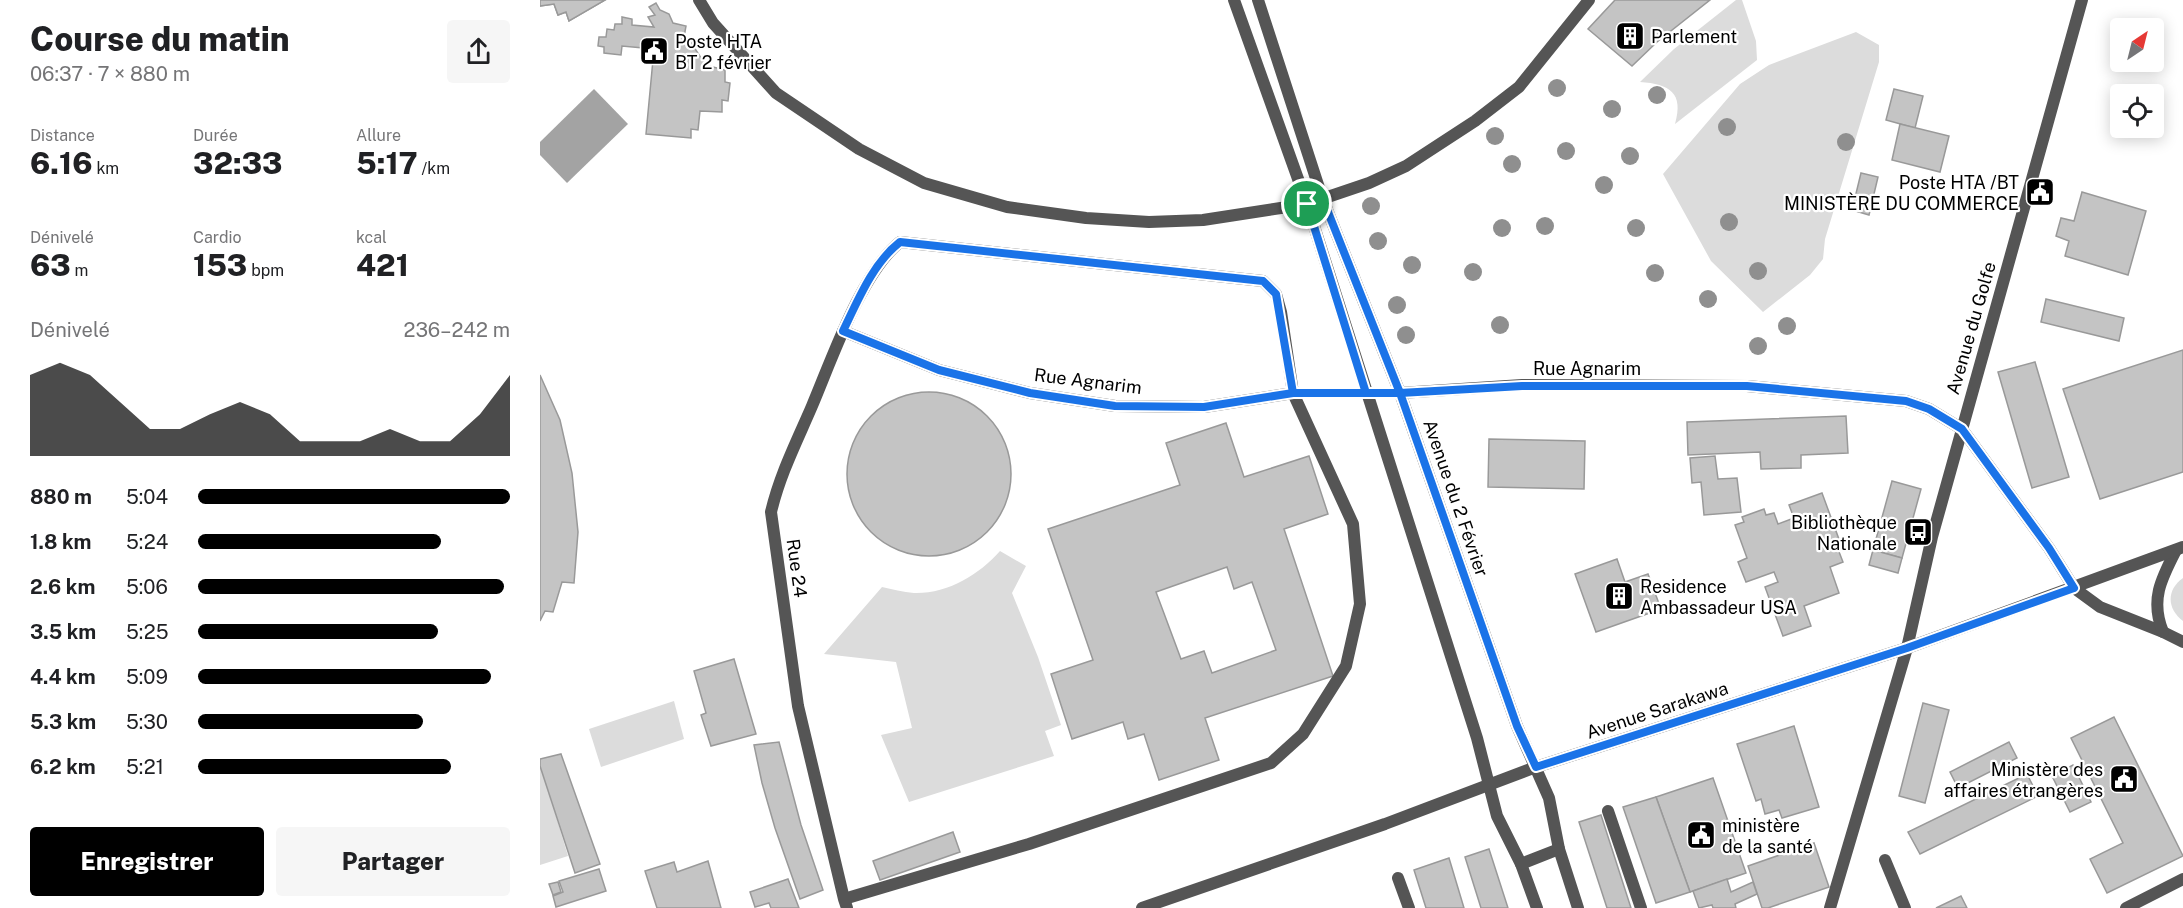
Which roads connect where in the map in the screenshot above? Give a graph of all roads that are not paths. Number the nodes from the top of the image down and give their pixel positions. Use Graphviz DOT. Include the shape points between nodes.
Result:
graph roads {
  1 [pos="699,0"];
  2 [pos="1234,0"];
  3 [pos="1258,0"];
  4 [pos="1589,0"];
  5 [pos="2082,0"];
  6 [pos="1322,197"];
  7 [pos="1307,204"];
  8 [pos="843,331"];
  9 [pos="1293,393"];
  10 [pos="1366,393"];
  11 [pos="1400,393"];
  12 [pos="1962,429"];
  13 [pos="2179,549"];
  14 [pos="2074,588"];
  15 [pos="2163,632"];
  16 [pos="2183,642"];
  17 [pos="1907,648"];
  18 [pos="1536,767"];
  19 [pos="1489,784"];
  20 [pos="1608,811"];
  21 [pos="1559,849"];
  22 [pos="1885,860"];
  23 [pos="1521,864"];
  24 [pos="1398,878"];
  25 [pos="2183,879"];
  26 [pos="846,904"];
  27 [pos="1142,908"];
  28 [pos="1409,908"];
  29 [pos="1537,908"];
  30 [pos="1578,908"];
  31 [pos="1641,908"];
  32 [pos="1830,908"];
  33 [pos="1905,908"];
  34 [pos="2126,908"];
  1 -- 7 [label="street" via="713,23 776,93 859,149 924,183 1006,207 1149,222 1203,220"];
  2 -- 7 [label="street"];
  3 -- 6 [label="street, Avenue du 2 Février"];
  4 -- 6 [label="street" via="1519,87 1474,122 1406,166 1369,183"];
  5 -- 12 [label="street, Avenue du Golfe"];
  6 -- 7 [label="street"];
  6 -- 11 [label="street, Avenue du 2 Février"];
  7 -- 10 [label="street"];
  8 -- 9 [label="street, Rue Agnarim" via="939,370 1030,393 1115,406 1204,407"];
  8 -- 9 [label="street, Rue 24" via="888,252 900,242 1263,281 1276,294"];
  8 -- 26 [label="street, Rue 24" via="778,483 771,512 798,706"];
  9 -- 10 [label="street, Rue Agnarim"];
  9 -- 26 [label="street" via="1353,524 1360,604 1347,666 1303,734 1271,763"];
  10 -- 11 [label="street, Rue Agnarim"];
  10 -- 19 [label="street"];
  11 -- 12 [label="street, Rue Agnarim" via="1522,386 1747,386 1906,401 1929,409"];
  11 -- 18 [label="street, Avenue du 2 Février" via="1517,726"];
  12 -- 14 [label="street, Rue Agnarim"];
  12 -- 17 [label="street, Avenue du Golfe"];
  13 -- 14 [label="street, Avenue Sarakawa"];
  13 -- 15 [label="street" via="2160,585 2156,603"];
  14 -- 15 [label="street" via="2100,607"];
  14 -- 17 [label="street, Avenue Sarakawa"];
  15 -- 16 [label="street"];
  17 -- 18 [label="street, Avenue Sarakawa"];
  17 -- 32 [label="street, Avenue du Golfe"];
  18 -- 19 [label="street, Avenue Sarakawa"];
  18 -- 21 [label="street, Avenue du 2 Février" via="1549,798"];
  19 -- 23 [label="street" via="1497,816"];
  19 -- 27 [label="street, Avenue Sarakawa"];
  20 -- 31 [label="street"];
  21 -- 23 [label="street"];
  21 -- 30 [label="street, Avenue du 2 Février"];
  22 -- 33 [label="street"];
  23 -- 29 [label="street"];
  24 -- 28 [label="street"];
  25 -- 34 [label="street"];
}
